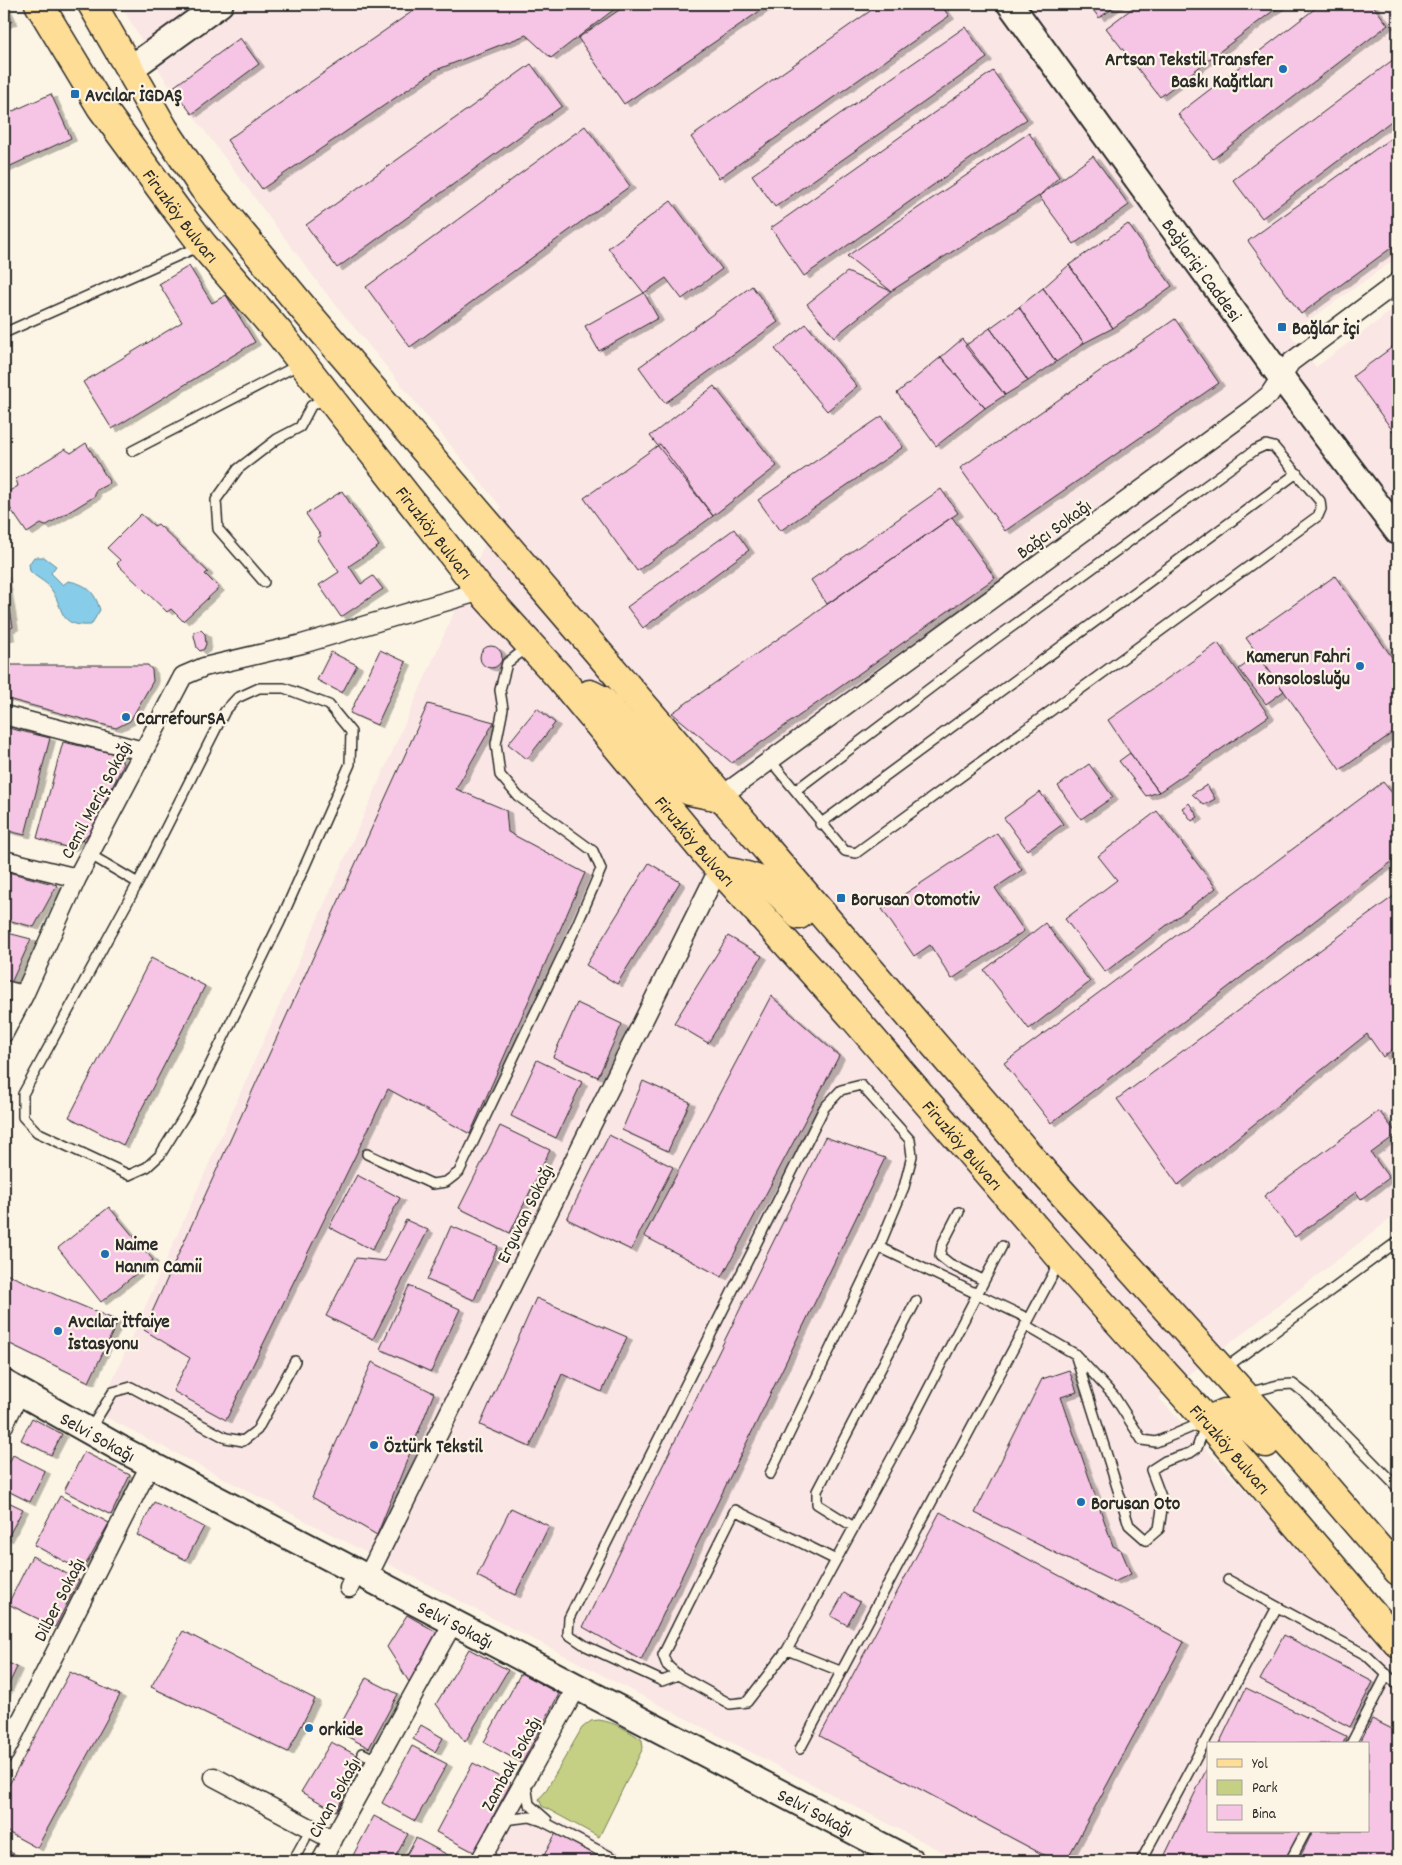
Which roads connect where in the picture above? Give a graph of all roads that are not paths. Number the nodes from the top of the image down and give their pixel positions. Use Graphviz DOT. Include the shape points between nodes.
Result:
graph roads {
  1 [pos="39,4"];
  2 [pos="73,4"];
  3 [pos="92,4"];
  4 [pos="220,4"];
  5 [pos="1010,4"];
  6 [pos="126,62"];
  7 [pos="203,245"];
  8 [pos="1398,282"];
  9 [pos="4,333"];
  10 [pos="302,362"];
  11 [pos="1281,377"];
  12 [pos="328,396"];
  13 [pos="132,451"];
  14 [pos="1297,473"];
  15 [pos="1398,532"];
  16 [pos="264,582"];
  17 [pos="481,591"];
  18 [pos="530,645"];
  19 [pos="560,678"];
  20 [pos="4,715"];
  21 [pos="143,751"];
  22 [pos="770,760"];
  23 [pos="796,790"];
  24 [pos="720,797"];
  25 [pos="820,824"];
  26 [pos="90,854"];
  27 [pos="4,860"];
  28 [pos="722,870"];
  29 [pos="77,878"];
  30 [pos="138,883"];
  31 [pos="4,990"];
  32 [pos="24,995"];
  33 [pos="893,997"];
  34 [pos="4,1033"];
  35 [pos="367,1154"];
  36 [pos="960,1212"];
  37 [pos="1398,1241"];
  38 [pos="1002,1246"];
  39 [pos="879,1247"];
  40 [pos="1061,1258"];
  41 [pos="983,1280"];
  42 [pos="976,1294"];
  43 [pos="916,1301"];
  44 [pos="1027,1322"];
  45 [pos="1075,1354"];
  46 [pos="294,1361"];
  47 [pos="1222,1370"];
  48 [pos="12,1388"];
  49 [pos="1244,1394"];
  50 [pos="1206,1421"];
  51 [pos="4,1425"];
  52 [pos="89,1431"];
  53 [pos="151,1463"];
  54 [pos="770,1474"];
  55 [pos="1398,1488"];
  56 [pos="1338,1501"];
  57 [pos="854,1527"];
  58 [pos="836,1560"];
  59 [pos="1398,1571"];
  60 [pos="358,1578"];
  61 [pos="1228,1580"];
  62 [pos="1278,1608"];
  63 [pos="454,1621"];
  64 [pos="1398,1643"];
  65 [pos="787,1650"];
  66 [pos="840,1671"];
  67 [pos="1387,1674"];
  68 [pos="678,1675"];
  69 [pos="578,1685"];
  70 [pos="1398,1686"];
  71 [pos="1352,1742"];
  72 [pos="800,1749"];
  73 [pos="4,1754"];
  74 [pos="526,1776"];
  75 [pos="214,1777"];
  76 [pos="503,1820"];
  77 [pos="546,1821"];
  78 [pos="1305,1832"];
  79 [pos="304,1839"];
  80 [pos="333,1840"];
  81 [pos="293,1861"];
  82 [pos="321,1861"];
  83 [pos="480,1861"];
  84 [pos="619,1861"];
  85 [pos="626,1861"];
  86 [pos="912,1861"];
  87 [pos="1141,1861"];
  88 [pos="1290,1861"];
  1 -- 7 [label="main road, Firuzköy Bulvarı" via="101,107"];
  2 -- 6 [label="main road" via="96,37"];
  3 -- 6 [label="main road, Firuzköy Bulvarı"];
  4 -- 6 [label="street"];
  5 -- 11 [label="street, Bağlariçi Caddesi"];
  6 -- 24 [label="main road, Firuzköy Bulvarı" via="164,129 204,187 308,314"];
  7 -- 9 [label="lane"];
  7 -- 10 [label="main road, Firuzköy Bulvarı"];
  8 -- 11 [label="street, Bağcı Sokağı" via="1291,362"];
  10 -- 12 [label="main road, Firuzköy Bulvarı"];
  10 -- 13 [label="lane"];
  11 -- 15 [label="street, Bağlariçi Caddesi"];
  11 -- 22 [label="street, Bağcı Sokağı" via="1269,395 1252,409"];
  12 -- 16 [label="lane" via="311,406 300,427 277,439 238,469 216,500 218,529"];
  12 -- 17 [label="main road, Firuzköy Bulvarı"];
  14 -- 23 [label="lane" via="1274,447 1266,445 1255,450 995,639"];
  14 -- 25 [label="lane"];
  14 -- 25 [label="lane" via="1320,501 1321,510 1310,522 856,853 845,851"];
  17 -- 18 [label="main road, Firuzköy Bulvarı"];
  17 -- 21 [label="street, Cemil Meriç Sokağı" via="302,644 204,667 183,676"];
  18 -- 19 [label="main road, Firuzköy Bulvarı"];
  18 -- 35 [label="lane" via="508,663 500,690 503,709 496,744 500,775 518,796 593,851 601,869 459,1172 446,1182 432,1184"];
  19 -- 24 [label="main road" via="602,700 676,782 690,791"];
  19 -- 28 [label="main road, Firuzköy Bulvarı"];
  20 -- 21 [label="street"];
  21 -- 26 [label="street, Cemil Meriç Sokağı"];
  22 -- 23 [label="lane"];
  22 -- 24 [label="street, Bağcı Sokağı"];
  23 -- 25 [label="lane"];
  24 -- 33 [label="main road, Firuzköy Bulvarı"];
  26 -- 29 [label="street, Cemil Meriç Sokağı"];
  26 -- 30 [label="lane"];
  27 -- 29 [label="street"];
  28 -- 33 [label="main road" via="764,880 783,896 841,965"];
  28 -- 40 [label="main road, Firuzköy Bulvarı" via="856,1019"];
  28 -- 60 [label="street, Erguvan Sokağı" via="713,880"];
  29 -- 32 [label="street, Cemil Meriç Sokağı"];
  30 -- 30 [label="lane" via="225,711 237,698 259,688 284,688 329,705 351,732 350,764 280,922 188,1110 160,1155 147,1167 130,1175 37,1132 23,1117 23,1094"];
  31 -- 32 [label="street"];
  32 -- 34 [label="street, Cemil Meriç Sokağı"];
  33 -- 47 [label="main road, Firuzköy Bulvarı" via="1046,1175"];
  36 -- 41 [label="lane" via="942,1245 940,1256"];
  37 -- 47 [label="lane"];
  38 -- 41 [label="lane"];
  39 -- 42 [label="lane"];
  39 -- 54 [label="lane"];
  39 -- 68 [label="lane" via="904,1187 912,1156 910,1140 860,1085 841,1090 824,1108 569,1618 568,1634 586,1646 662,1681"];
  40 -- 44 [label="lane"];
  40 -- 50 [label="main road, Firuzköy Bulvarı"];
  41 -- 42 [label="lane"];
  42 -- 44 [label="lane"];
  42 -- 57 [label="lane"];
  43 -- 57 [label="lane" via="817,1490 817,1504"];
  44 -- 45 [label="lane"];
  44 -- 66 [label="lane"];
  45 -- 50 [label="lane" via="1114,1396 1142,1440 1156,1442"];
  45 -- 50 [label="lane" via="1129,1525 1146,1540 1159,1529 1163,1502 1152,1470 1197,1448"];
  46 -- 52 [label="lane" via="257,1430 243,1441 226,1438 131,1387 113,1392"];
  47 -- 49 [label="main road, Firuzköy Bulvarı"];
  48 -- 51 [label="street"];
  48 -- 52 [label="street, Selvi Sokağı"];
  49 -- 55 [label="lane" via="1293,1384"];
  49 -- 56 [label="main road, Firuzköy Bulvarı"];
  50 -- 56 [label="main road" via="1233,1413 1299,1477"];
  50 -- 64 [label="main road, Firuzköy Bulvarı"];
  52 -- 53 [label="street, Selvi Sokağı"];
  53 -- 60 [label="street, Selvi Sokağı"];
  53 -- 73 [label="street, Dilber Sokağı"];
  56 -- 59 [label="main road, Firuzköy Bulvarı"];
  57 -- 58 [label="lane"];
  58 -- 65 [label="lane"];
  58 -- 68 [label="lane" via="735,1510 663,1655 667,1665"];
  60 -- 63 [label="street, Selvi Sokağı"];
  61 -- 62 [label="lane"];
  62 -- 67 [label="lane" via="1366,1655"];
  62 -- 87 [label="lane"];
  63 -- 69 [label="street, Selvi Sokağı"];
  63 -- 80 [label="street, Civan Sokağı" via="369,1756"];
  65 -- 66 [label="lane"];
  65 -- 68 [label="lane" via="747,1702 730,1704"];
  66 -- 72 [label="lane"];
  67 -- 70 [label="lane"];
  67 -- 71 [label="lane"];
  69 -- 74 [label="street, Zambak Sokağı"];
  69 -- 86 [label="street, Selvi Sokağı"];
  74 -- 76 [label="street, Zambak Sokağı"];
  74 -- 77 [label="lane" via="530,1804"];
  75 -- 80 [label="street"];
  76 -- 77 [label="lane" via="530,1817"];
  76 -- 83 [label="street, Zambak Sokağı"];
  77 -- 84 [label="lane"];
  77 -- 85 [label="lane"];
  78 -- 88 [label="lane"];
  79 -- 81 [label="lane"];
  80 -- 82 [label="street, Civan Sokağı"];
}
